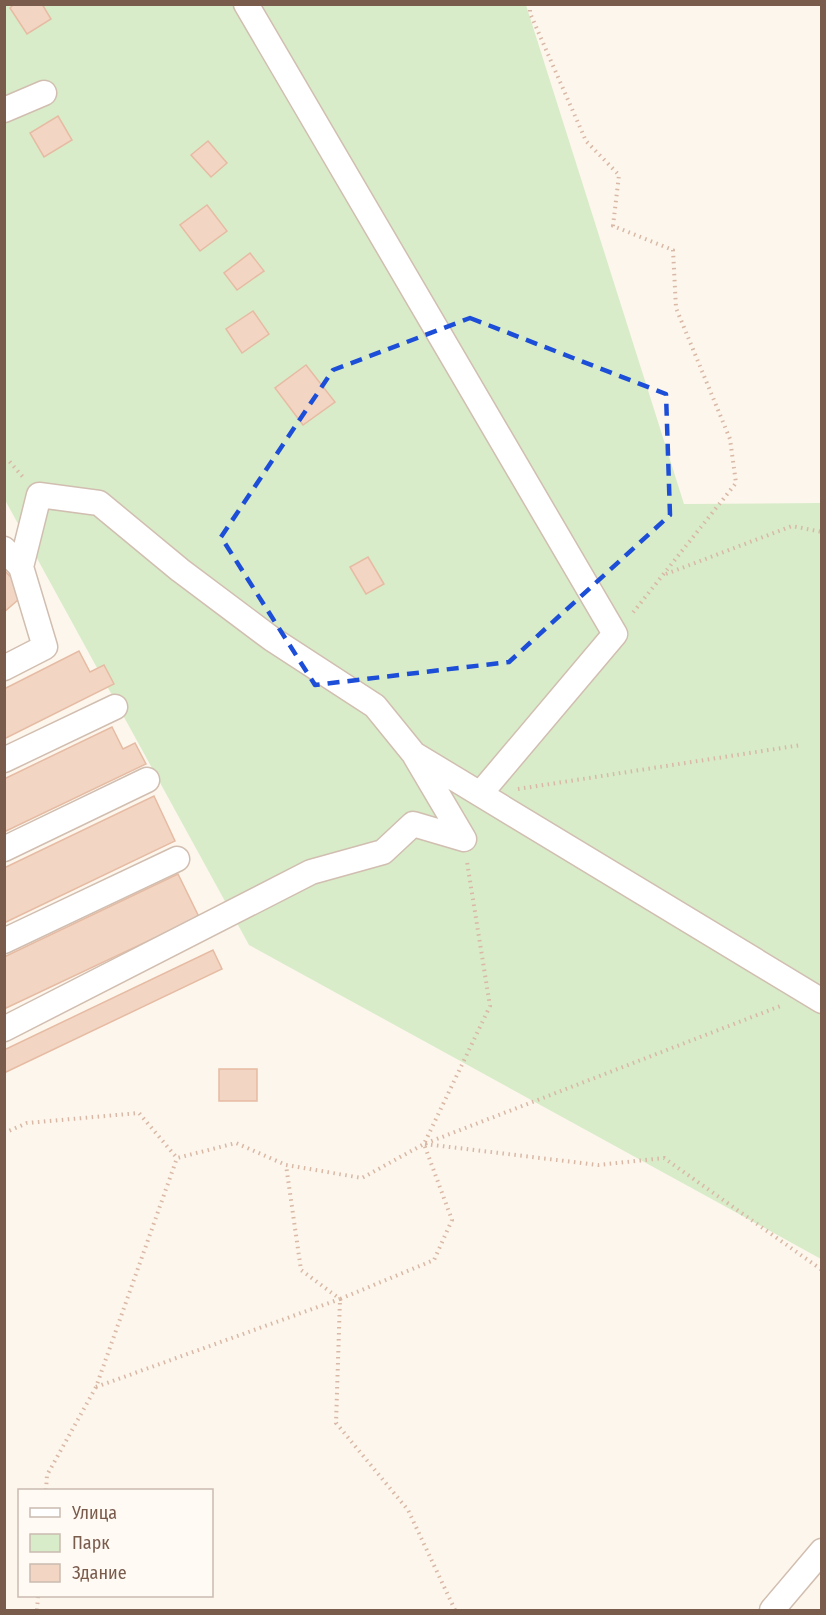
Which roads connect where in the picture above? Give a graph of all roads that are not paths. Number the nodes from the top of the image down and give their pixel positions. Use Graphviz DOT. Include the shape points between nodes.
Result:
graph roads {
  1 [pos="246,4"];
  2 [pos="44,93"];
  3 [pos="4,110"];
  4 [pos="4,549"];
  5 [pos="21,567"];
  6 [pos="4,668"];
  7 [pos="115,707"];
  8 [pos="414,754"];
  9 [pos="4,760"];
  10 [pos="147,780"];
  11 [pos="480,794"];
  12 [pos="4,849"];
  13 [pos="177,859"];
  14 [pos="4,941"];
  15 [pos="817,997"];
  16 [pos="4,1029"];
  17 [pos="822,1551"];
  18 [pos="772,1611"];
  1 -- 11 [label="lane" via="615,634"];
  2 -- 3 [label="lane"];
  4 -- 5 [label="lane"];
  5 -- 6 [label="lane" via="45,647"];
  5 -- 8 [label="lane" via="39,495 99,503 272,639 375,706"];
  7 -- 9 [label="lane"];
  8 -- 11 [label="lane"];
  8 -- 16 [label="lane" via="464,839 413,824 383,852 311,872"];
  10 -- 12 [label="lane"];
  11 -- 15 [label="lane"];
  13 -- 14 [label="lane"];
  17 -- 18 [label="lane"];
}
